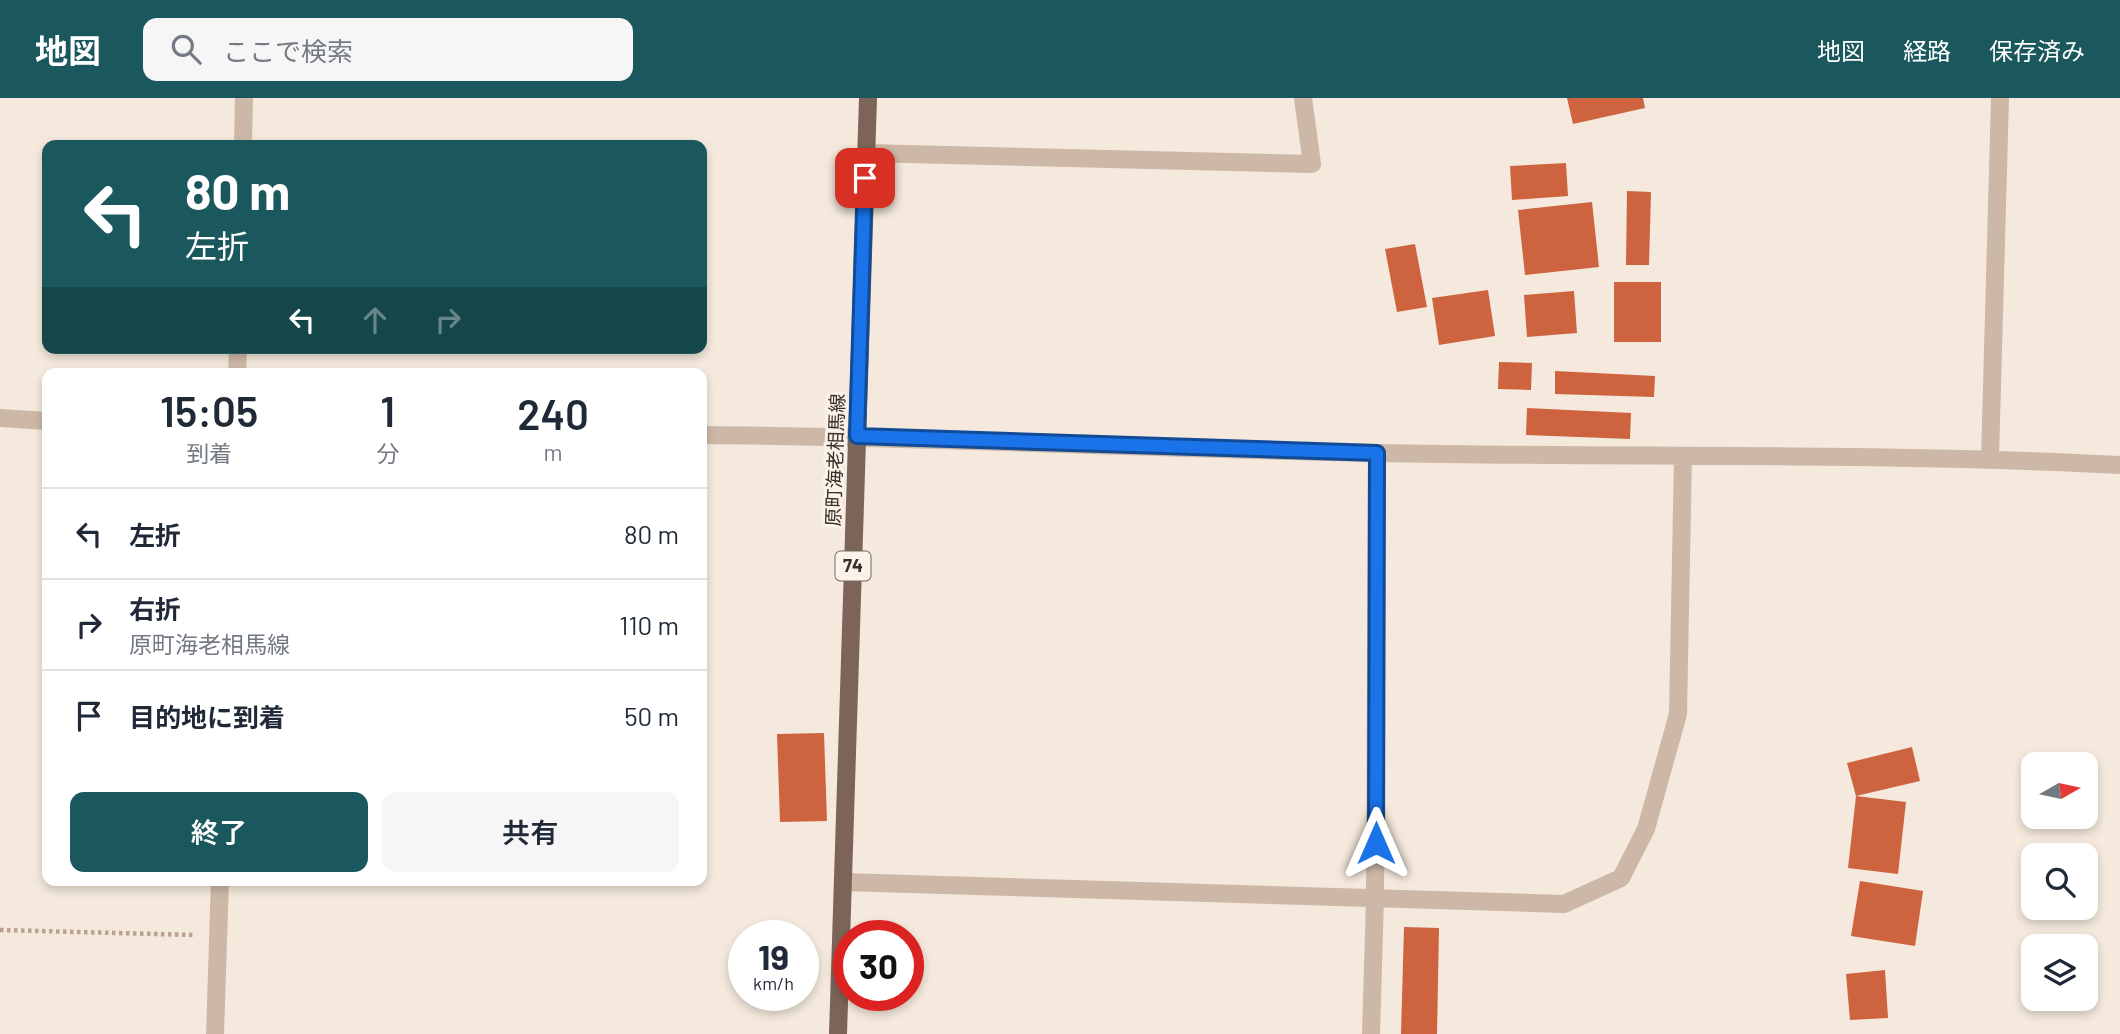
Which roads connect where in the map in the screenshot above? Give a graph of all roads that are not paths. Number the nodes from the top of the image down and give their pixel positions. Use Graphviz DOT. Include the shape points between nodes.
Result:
graph roads {
  1 [pos="244,98"];
  2 [pos="868,98"];
  3 [pos="1303,98"];
  4 [pos="2000,98"];
  5 [pos="243,140"];
  6 [pos="866,153"];
  7 [pos="0,418"];
  8 [pos="42,421"];
  9 [pos="707,435"];
  10 [pos="857,436"];
  11 [pos="1377,453"];
  12 [pos="1683,456"];
  13 [pos="1990,458"];
  14 [pos="2120,465"];
  15 [pos="843,882"];
  16 [pos="220,886"];
  17 [pos="1375,899"];
  18 [pos="215,1034"];
  19 [pos="838,1034"];
  20 [pos="1371,1034"];
  1 -- 5 [label="street"];
  2 -- 6 [label="main road, 原町海老相馬線 / 74"];
  3 -- 6 [label="street" via="1312,164"];
  4 -- 13 [label="street"];
  6 -- 10 [label="main road, 原町海老相馬線 / 74"];
  7 -- 8 [label="street"];
  9 -- 10 [label="street"];
  10 -- 11 [label="street"];
  10 -- 15 [label="main road, 原町海老相馬線 / 74"];
  11 -- 12 [label="street"];
  11 -- 17 [label="street"];
  12 -- 13 [label="street"];
  12 -- 17 [label="street" via="1678,714 1646,829 1621,878 1564,904"];
  13 -- 14 [label="street"];
  15 -- 17 [label="street"];
  15 -- 19 [label="main road, 原町海老相馬線 / 74"];
  16 -- 18 [label="street"];
  17 -- 20 [label="street"];
}
